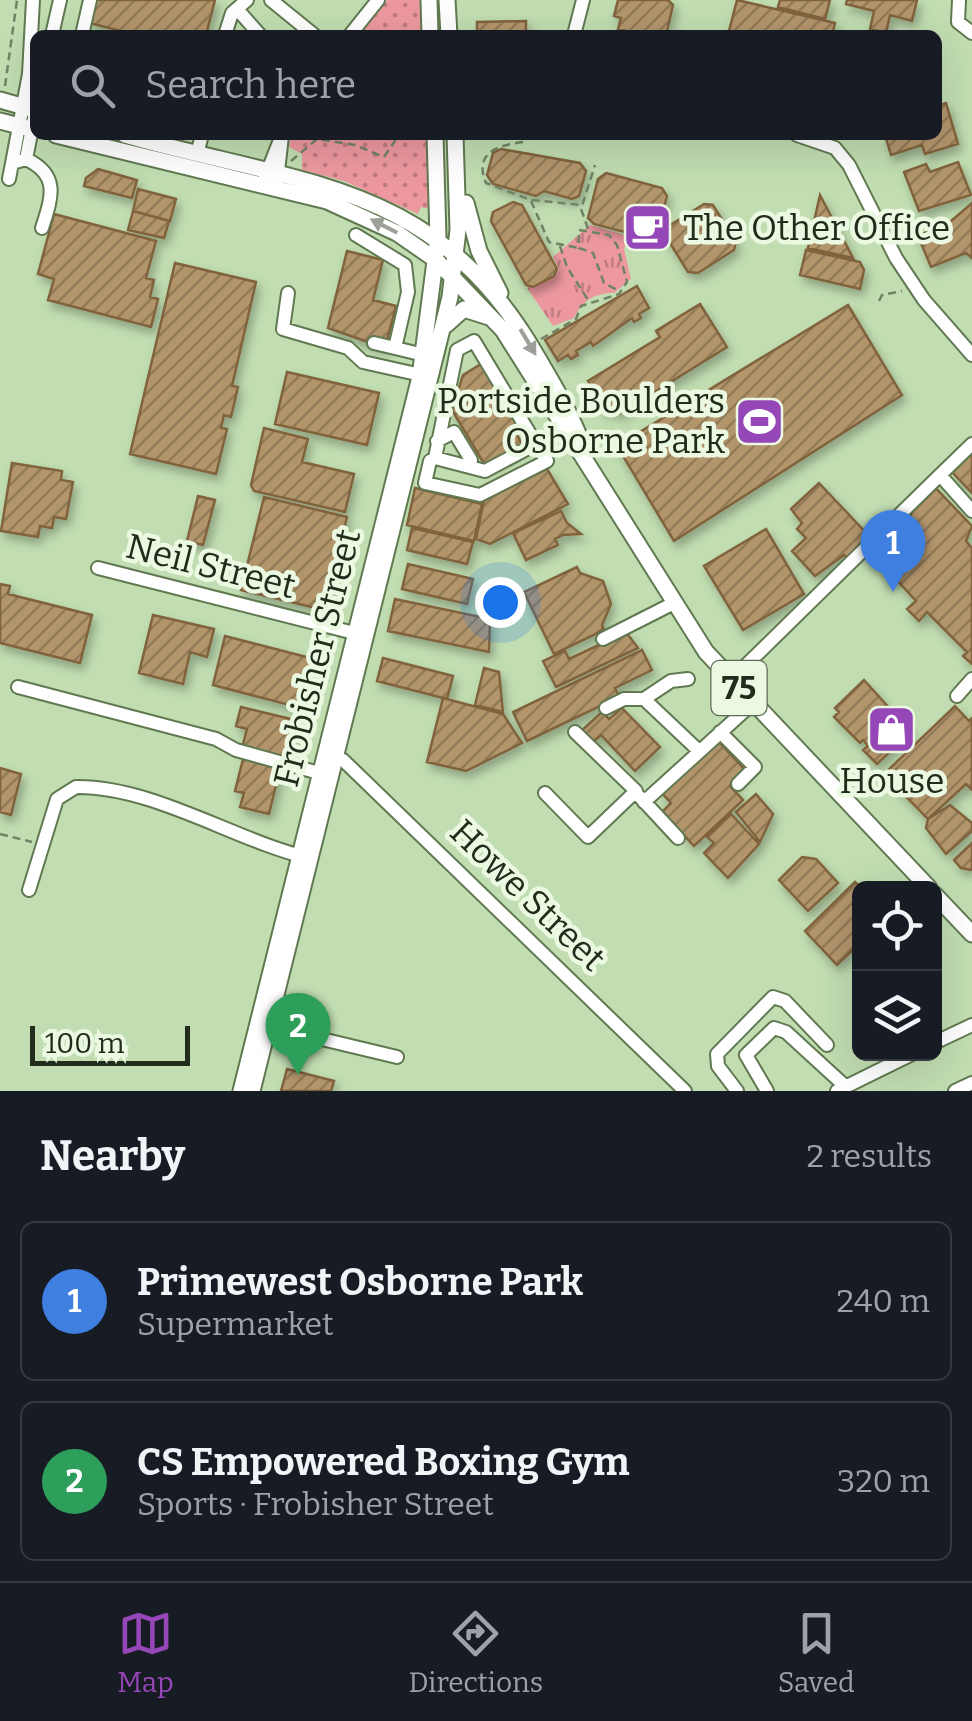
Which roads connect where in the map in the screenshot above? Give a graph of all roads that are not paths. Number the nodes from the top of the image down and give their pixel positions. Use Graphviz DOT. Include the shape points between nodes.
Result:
graph roads {
  1 [pos="32,0"];
  2 [pos="60,0"];
  3 [pos="90,0"];
  4 [pos="271,0"];
  5 [pos="378,0"];
  6 [pos="429,0"];
  7 [pos="447,0"];
  8 [pos="582,0"];
  9 [pos="959,0"];
  10 [pos="242,4"];
  11 [pos="31,30"];
  12 [pos="53,30"];
  13 [pos="84,30"];
  14 [pos="228,30"];
  15 [pos="257,30"];
  16 [pos="308,30"];
  17 [pos="354,30"];
  18 [pos="430,30"];
  19 [pos="449,30"];
  20 [pos="575,30"];
  21 [pos="972,34"];
  22 [pos="30,49"];
  23 [pos="19,108"];
  24 [pos="0,121"];
  25 [pos="83,140"];
  26 [pos="145,140"];
  27 [pos="201,140"];
  28 [pos="281,140"];
  29 [pos="435,140"];
  30 [pos="455,140"];
  31 [pos="812,140"];
  32 [pos="197,154"];
  33 [pos="26,159"];
  34 [pos="12,163"];
  35 [pos="275,176"];
  36 [pos="9,179"];
  37 [pos="458,181"];
  38 [pos="42,228"];
  39 [pos="356,236"];
  40 [pos="438,238"];
  41 [pos="456,253"];
  42 [pos="436,260"];
  43 [pos="454,276"];
  44 [pos="288,293"];
  45 [pos="503,302"];
  46 [pos="494,320"];
  47 [pos="443,328"];
  48 [pos="374,343"];
  49 [pos="395,348"];
  50 [pos="972,355"];
  51 [pos="424,356"];
  52 [pos="421,375"];
  53 [pos="562,427"];
  54 [pos="536,444"];
  55 [pos="972,444"];
  56 [pos="414,446"];
  57 [pos="436,450"];
  58 [pos="587,458"];
  59 [pos="470,467"];
  60 [pos="485,471"];
  61 [pos="940,476"];
  62 [pos="480,495"];
  63 [pos="972,511"];
  64 [pos="98,568"];
  65 [pos="674,602"];
  66 [pos="360,635"];
  67 [pos="603,638"];
  68 [pos="688,680"];
  69 [pos="731,680"];
  70 [pos="972,680"];
  71 [pos="18,687"];
  72 [pos="956,696"];
  73 [pos="644,699"];
  74 [pos="753,703"];
  75 [pos="606,708"];
  76 [pos="574,732"];
  77 [pos="720,732"];
  78 [pos="700,751"];
  79 [pos="330,755"];
  80 [pos="319,772"];
  81 [pos="738,784"];
  82 [pos="545,793"];
  83 [pos="640,796"];
  84 [pos="678,838"];
  85 [pos="304,857"];
  86 [pos="922,881"];
  87 [pos="29,890"];
  88 [pos="942,902"];
  89 [pos="972,934"];
  90 [pos="263,1025"];
  91 [pos="972,1025"];
  92 [pos="942,1039"];
  93 [pos="827,1045"];
  94 [pos="396,1057"];
  95 [pos="899,1061"];
  96 [pos="972,1083"];
  97 [pos="849,1088"];
  98 [pos="241,1091"];
  99 [pos="252,1091"];
  100 [pos="684,1091"];
  101 [pos="737,1091"];
  102 [pos="767,1091"];
  103 [pos="955,1091"];
  1 -- 11 [label="street"];
  2 -- 12 [label="street"];
  3 -- 13 [label="street"];
  4 -- 16 [label="street"];
  5 -- 17 [label="street"];
  6 -- 18 [label="main road"];
  7 -- 19 [label="main road"];
  8 -- 20 [label="street"];
  9 -- 21 [label="street" via="958,22"];
  10 -- 14 [label="street"];
  10 -- 15 [label="street"];
  22 -- 23 [label="street"];
  23 -- 24 [label="main road"];
  23 -- 33 [label="street"];
  23 -- 34 [label="street"];
  25 -- 35 [label="main road, 75"];
  26 -- 32 [label="main road, 75"];
  27 -- 32 [label="street"];
  28 -- 35 [label="street"];
  29 -- 40 [label="main road, Frobisher Street"];
  30 -- 37 [label="main road"];
  31 -- 50 [label="street" via="835,148 849,164 914,284"];
  32 -- 35 [label="main road, 75"];
  33 -- 34 [label="street"];
  33 -- 38 [label="street" via="41,166 53,187"];
  34 -- 36 [label="street"];
  35 -- 40 [label="main road, 75" via="367,199"];
  42 -- 35 [label="main road, 75, one-way" via="397,232"];
  37 -- 41 [label="main road, Frobisher Street"];
  37 -- 45 [label="main road"];
  39 -- 49 [label="street" via="406,264 408,292"];
  40 -- 41 [label="main road, 75"];
  40 -- 42 [label="main road, Frobisher Street"];
  41 -- 43 [label="main road, Frobisher Street"];
  41 -- 45 [label="main road, 75"];
  42 -- 43 [label="main road, 75"];
  42 -- 51 [label="main road, Frobisher Street"];
  43 -- 46 [label="main road, 75"];
  43 -- 47 [label="main road, Frobisher Street"];
  44 -- 52 [label="street" via="283,329 348,348 363,362"];
  45 -- 58 [label="main road, 75, one-way" via="554,386"];
  46 -- 47 [label="main road" via="464,309"];
  46 -- 53 [label="main road, 75"];
  47 -- 56 [label="main road, Frobisher Street"];
  48 -- 49 [label="street"];
  49 -- 51 [label="street"];
  51 -- 52 [label="main road, Frobisher Street"];
  52 -- 66 [label="main road, Frobisher Street"];
  53 -- 54 [label="street"];
  53 -- 58 [label="main road, 75"];
  54 -- 57 [label="street" via="474,342 457,350"];
  54 -- 60 [label="street"];
  54 -- 62 [label="street" via="547,461"];
  55 -- 61 [label="street"];
  56 -- 57 [label="street"];
  56 -- 66 [label="main road, Frobisher Street"];
  57 -- 59 [label="street"];
  57 -- 59 [label="street" via="454,432"];
  57 -- 62 [label="street" via="425,483"];
  58 -- 65 [label="main road, 75"];
  59 -- 60 [label="street"];
  60 -- 62 [label="street"];
  61 -- 63 [label="street"];
  61 -- 69 [label="street"];
  64 -- 66 [label="street, Neil Street"];
  65 -- 67 [label="street"];
  65 -- 69 [label="main road, 75"];
  66 -- 79 [label="main road, Frobisher Street"];
  68 -- 73 [label="street" via="671,681"];
  69 -- 74 [label="main road, 75"];
  70 -- 72 [label="street"];
  71 -- 80 [label="street"];
  73 -- 75 [label="street"];
  73 -- 78 [label="street"];
  74 -- 77 [label="street"];
  74 -- 86 [label="main road, 75"];
  76 -- 83 [label="street"];
  77 -- 78 [label="street"];
  77 -- 81 [label="street" via="755,767"];
  78 -- 83 [label="street"];
  79 -- 80 [label="main road, Frobisher Street"];
  79 -- 85 [label="main road, Frobisher Street"];
  79 -- 100 [label="street, Howe Street"];
  80 -- 85 [label="main road, Frobisher Street"];
  82 -- 83 [label="street" via="588,837"];
  83 -- 84 [label="street"];
  85 -- 87 [label="street" via="188,812 84,787 57,799"];
  85 -- 90 [label="main road, Frobisher Street"];
  88 -- 89 [label="main road"];
  90 -- 94 [label="street"];
  90 -- 98 [label="main road, Frobisher Street"];
  90 -- 99 [label="main road, Frobisher Street"];
  91 -- 92 [label="street"];
  93 -- 101 [label="street" via="773,997 717,1054"];
  95 -- 97 [label="street"];
  96 -- 103 [label="street"];
  97 -- 102 [label="street" via="774,1028 746,1055"];
}
